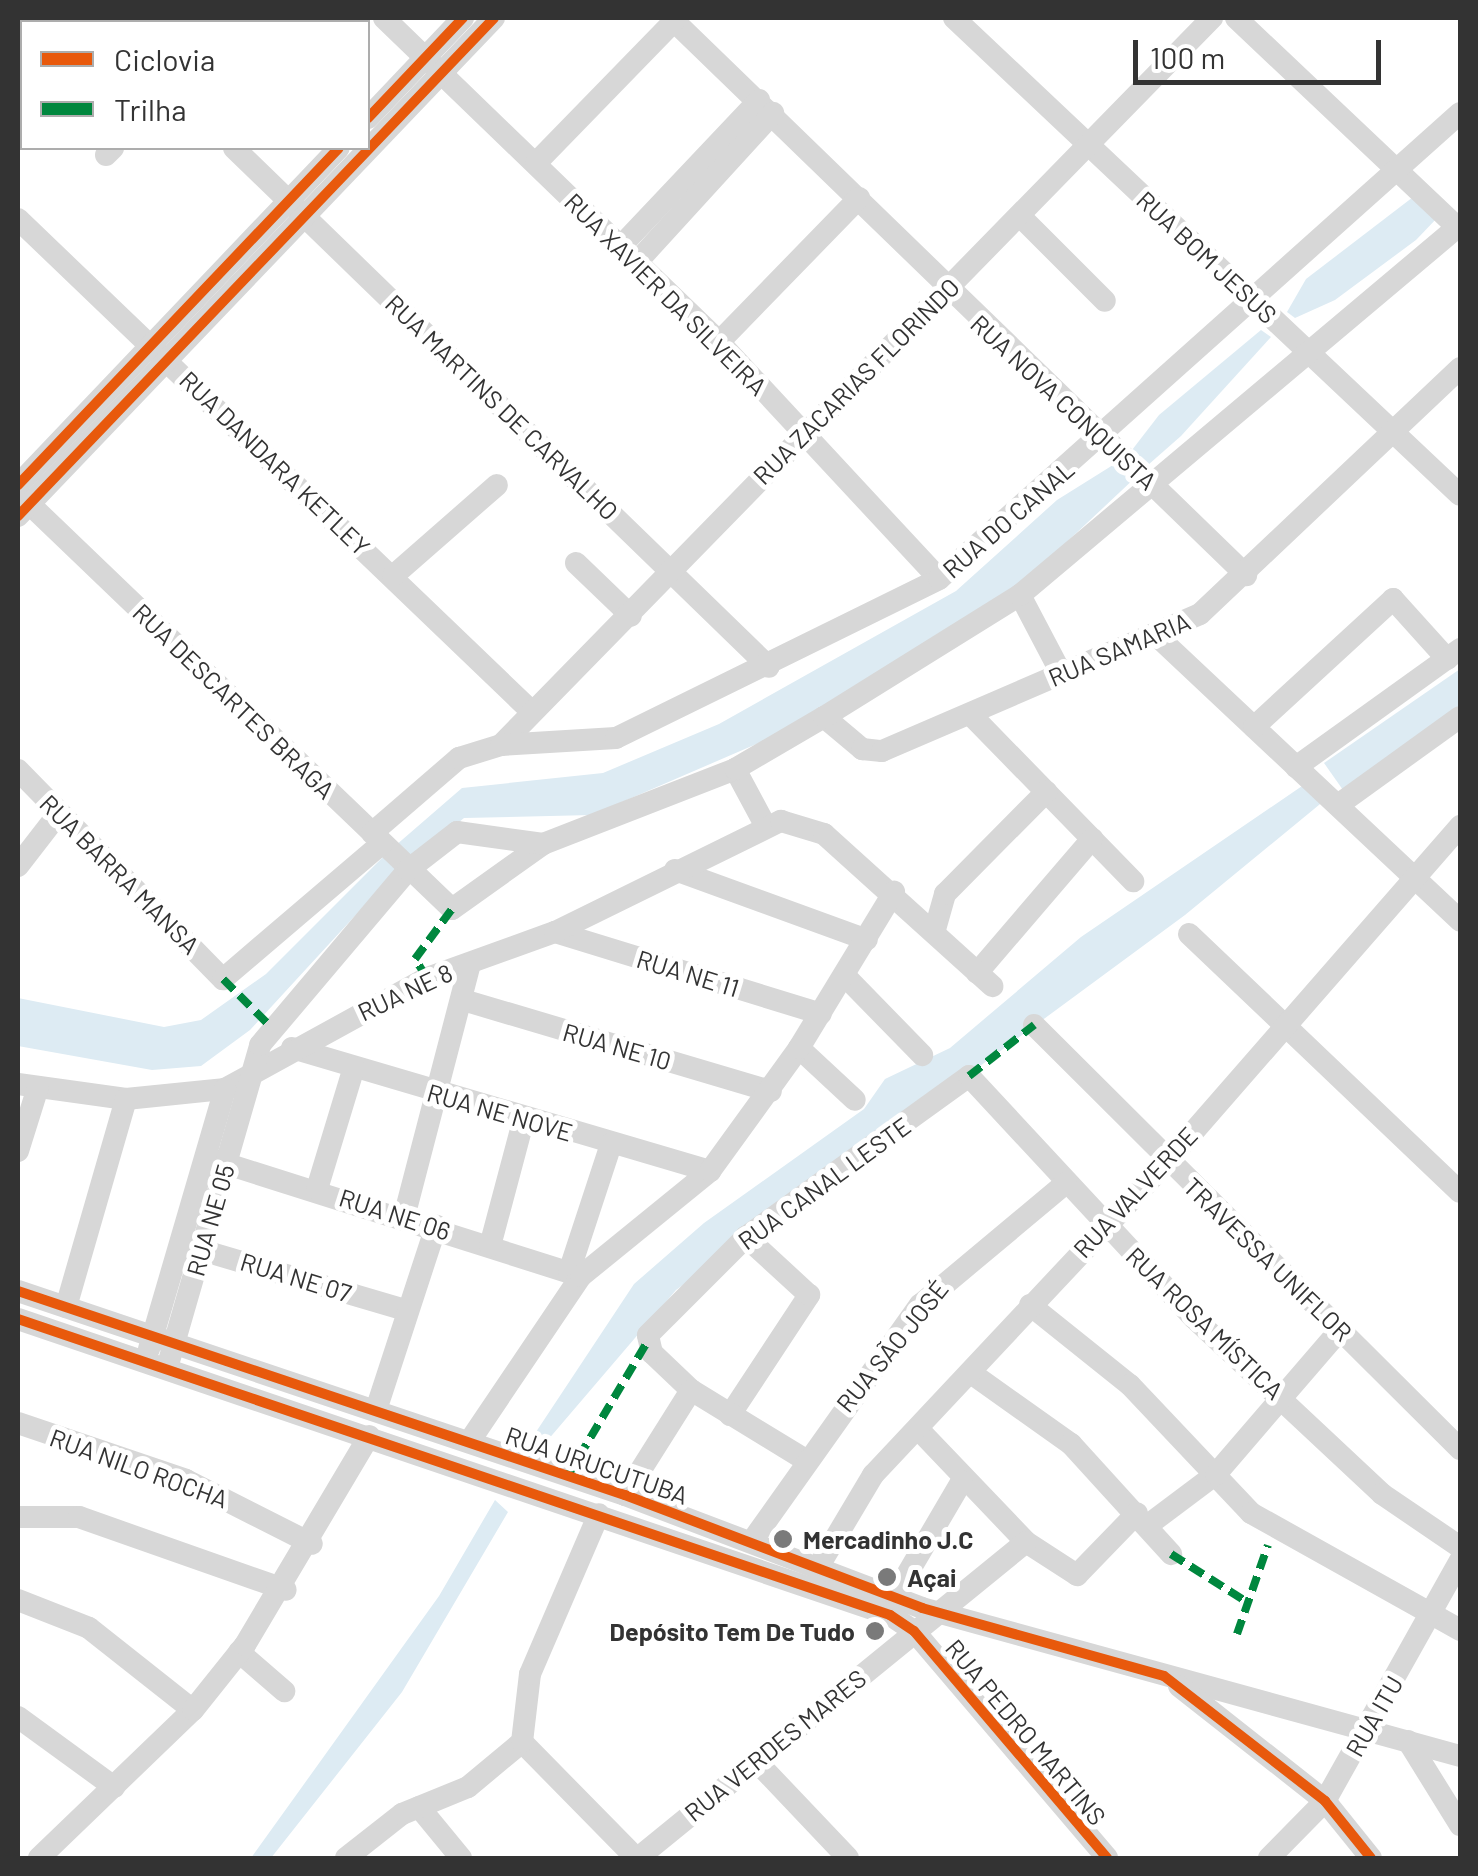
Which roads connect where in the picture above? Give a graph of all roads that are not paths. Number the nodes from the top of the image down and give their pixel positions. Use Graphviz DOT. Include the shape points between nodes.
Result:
graph roads {
  1 [pos="384,18"];
  2 [pos="463,18"];
  3 [pos="494,18"];
  4 [pos="954,18"];
  5 [pos="1212,18"];
  6 [pos="1236,18"];
  7 [pos="672,19"];
  8 [pos="426,57"];
  9 [pos="444,74"];
  10 [pos="766,107"];
  11 [pos="1460,113"];
  12 [pos="370,116"];
  13 [pos="370,141"];
  14 [pos="1089,148"];
  15 [pos="236,150"];
  16 [pos="338,150"];
  17 [pos="361,150"];
  18 [pos="536,164"];
  19 [pos="1398,171"];
  20 [pos="859,198"];
  21 [pos="298,207"];
  22 [pos="1022,218"];
  23 [pos="18,219"];
  24 [pos="1460,228"];
  25 [pos="629,254"];
  26 [pos="946,291"];
  27 [pos="1105,301"];
  28 [pos="1256,303"];
  29 [pos="718,342"];
  30 [pos="1308,351"];
  31 [pos="160,352"];
  32 [pos="1460,368"];
  33 [pos="800,430"];
  34 [pos="1399,435"];
  35 [pos="1102,438"];
  36 [pos="1149,482"];
  37 [pos="497,484"];
  38 [pos="1460,495"];
  39 [pos="21,500"];
  40 [pos="576,563"];
  41 [pos="672,572"];
  42 [pos="1246,575"];
  43 [pos="393,576"];
  44 [pos="939,579"];
  45 [pos="1020,596"];
  46 [pos="631,616"];
  47 [pos="1158,637"];
  48 [pos="1454,654"];
  49 [pos="769,667"];
  50 [pos="1060,673"];
  51 [pos="530,710"];
  52 [pos="972,716"];
  53 [pos="1460,717"];
  54 [pos="824,718"];
  55 [pos="1254,727"];
  56 [pos="502,745"];
  57 [pos="1296,766"];
  58 [pos="735,769"];
  59 [pos="18,770"];
  60 [pos="1046,792"];
  61 [pos="1338,805"];
  62 [pos="60,813"];
  63 [pos="773,823"];
  64 [pos="1460,826"];
  65 [pos="377,838"];
  66 [pos="1092,838"];
  67 [pos="542,844"];
  68 [pos="18,866"];
  69 [pos="408,870"];
  70 [pos="675,870"];
  71 [pos="1414,876"];
  72 [pos="1133,881"];
  73 [pos="894,892"];
  74 [pos="1460,921"];
  75 [pos="555,932"];
  76 [pos="934,934"];
  77 [pos="1190,934"];
  78 [pos="867,940"];
  79 [pos="470,963"];
  80 [pos="844,976"];
  81 [pos="223,978"];
  82 [pos="463,1000"];
  83 [pos="821,1014"];
  84 [pos="1034,1026"];
  85 [pos="1284,1028"];
  86 [pos="292,1048"];
  87 [pos="799,1048"];
  88 [pos="922,1055"];
  89 [pos="354,1067"];
  90 [pos="253,1071"];
  91 [pos="969,1076"];
  92 [pos="28,1085"];
  93 [pos="225,1089"];
  94 [pos="771,1091"];
  95 [pos="441,1095"];
  96 [pos="126,1099"];
  97 [pos="855,1100"];
  98 [pos="524,1118"];
  99 [pos="611,1144"];
  100 [pos="18,1152"];
  101 [pos="217,1160"];
  102 [pos="1168,1162"];
  103 [pos="710,1170"];
  104 [pos="1066,1183"];
  105 [pos="317,1189"];
  106 [pos="1460,1192"];
  107 [pos="404,1217"];
  108 [pos="1103,1224"];
  109 [pos="436,1226"];
  110 [pos="746,1236"];
  111 [pos="490,1246"];
  112 [pos="192,1248"];
  113 [pos="575,1274"];
  114 [pos="18,1291"];
  115 [pos="1030,1305"];
  116 [pos="66,1308"];
  117 [pos="408,1311"];
  118 [pos="18,1320"];
  119 [pos="1340,1330"];
  120 [pos="164,1338"];
  121 [pos="144,1360"];
  122 [pos="168,1368"];
  123 [pos="971,1373"];
  124 [pos="691,1390"];
  125 [pos="1281,1394"];
  126 [pos="376,1410"];
  127 [pos="730,1415"];
  128 [pos="18,1423"];
  129 [pos="921,1432"];
  130 [pos="370,1436"];
  131 [pos="469,1442"];
  132 [pos="1460,1450"];
  133 [pos="804,1459"];
  134 [pos="1216,1474"];
  135 [pos="962,1480"];
  136 [pos="625,1495"];
  137 [pos="599,1514"];
  138 [pos="18,1517"];
  139 [pos="1142,1519"];
  140 [pos="752,1541"];
  141 [pos="1026,1542"];
  142 [pos="312,1544"];
  143 [pos="1460,1548"];
  144 [pos="1171,1554"];
  145 [pos="1460,1560"];
  146 [pos="820,1564"];
  147 [pos="286,1590"];
  148 [pos="895,1595"];
  149 [pos="18,1600"];
  150 [pos="1433,1613"];
  151 [pos="942,1614"];
  152 [pos="1460,1630"];
  153 [pos="914,1631"];
  154 [pos="239,1652"];
  155 [pos="1164,1676"];
  156 [pos="284,1691"];
  157 [pos="193,1710"];
  158 [pos="18,1717"];
  159 [pos="1366,1729"];
  160 [pos="1408,1741"];
  161 [pos="522,1742"];
  162 [pos="1460,1754"];
  163 [pos="756,1760"];
  164 [pos="114,1787"];
  165 [pos="1325,1801"];
  166 [pos="418,1807"];
  167 [pos="1460,1826"];
  168 [pos="39,1858"];
  169 [pos="346,1858"];
  170 [pos="461,1858"];
  171 [pos="637,1858"];
  172 [pos="848,1858"];
  173 [pos="1107,1858"];
  174 [pos="1269,1858"];
  175 [pos="1371,1858"];
  1 -- 8 [label="street, RUA XAVIER DA SILVEIRA"];
  2 -- 8 [label="street"];
  3 -- 9 [label="street"];
  4 -- 14 [label="street, RUA BOM JESUS"];
  5 -- 14 [label="street, RUA ZACARIAS FLORINDO"];
  6 -- 19 [label="street"];
  7 -- 10 [label="street, RUA NOVA CONQUISTA"];
  7 -- 18 [label="street"];
  8 -- 9 [label="street, RUA XAVIER DA SILVEIRA"];
  8 -- 12 [label="street"];
  9 -- 13 [label="street"];
  9 -- 18 [label="street, RUA XAVIER DA SILVEIRA"];
  10 -- 20 [label="street, RUA NOVA CONQUISTA"];
  10 -- 25 [label="street"];
  11 -- 19 [label="street, RUA DO CANAL"];
  14 -- 22 [label="street, RUA ZACARIAS FLORINDO"];
  14 -- 28 [label="street, RUA BOM JESUS"];
  15 -- 21 [label="street, RUA MARTINS DE CARVALHO"];
  16 -- 21 [label="street"];
  17 -- 21 [label="street"];
  18 -- 25 [label="street, RUA XAVIER DA SILVEIRA"];
  19 -- 24 [label="street"];
  19 -- 28 [label="street, RUA DO CANAL"];
  20 -- 26 [label="street, RUA NOVA CONQUISTA"];
  20 -- 29 [label="street"];
  21 -- 31 [label="street"];
  21 -- 41 [label="street, RUA MARTINS DE CARVALHO"];
  22 -- 26 [label="street, RUA ZACARIAS FLORINDO"];
  22 -- 27 [label="street"];
  23 -- 31 [label="street, RUA DANDARA KETLEY"];
  24 -- 30 [label="street"];
  25 -- 29 [label="street, RUA XAVIER DA SILVEIRA"];
  26 -- 33 [label="street, RUA ZACARIAS FLORINDO"];
  26 -- 35 [label="street, RUA NOVA CONQUISTA"];
  28 -- 30 [label="street, RUA BOM JESUS"];
  28 -- 35 [label="street, RUA DO CANAL"];
  29 -- 33 [label="street, RUA XAVIER DA SILVEIRA"];
  30 -- 34 [label="street, RUA BOM JESUS"];
  30 -- 36 [label="street"];
  31 -- 39 [label="street"];
  31 -- 43 [label="street, RUA DANDARA KETLEY"];
  32 -- 34 [label="street, RUA SAMARIA"];
  33 -- 41 [label="street, RUA ZACARIAS FLORINDO"];
  33 -- 44 [label="street, RUA XAVIER DA SILVEIRA"];
  34 -- 38 [label="street, RUA BOM JESUS"];
  34 -- 42 [label="street, RUA SAMARIA"];
  35 -- 36 [label="street, RUA NOVA CONQUISTA"];
  35 -- 44 [label="street, RUA DO CANAL"];
  36 -- 42 [label="street, RUA NOVA CONQUISTA"];
  36 -- 45 [label="street"];
  37 -- 43 [label="street"];
  39 -- 65 [label="street, RUA DESCARTES BRAGA"];
  40 -- 46 [label="street"];
  41 -- 46 [label="street, RUA ZACARIAS FLORINDO"];
  41 -- 49 [label="street, RUA MARTINS DE CARVALHO"];
  42 -- 47 [label="street, RUA SAMARIA"];
  43 -- 51 [label="street, RUA DANDARA KETLEY"];
  44 -- 49 [label="street, RUA DO CANAL"];
  45 -- 50 [label="street"];
  45 -- 54 [label="street"];
  46 -- 51 [label="street, RUA ZACARIAS FLORINDO"];
  47 -- 50 [label="street, RUA SAMARIA"];
  47 -- 55 [label="street"];
  48 -- 55 [label="street" via="1393,599"];
  48 -- 57 [label="street"];
  49 -- 56 [label="street, RUA DO CANAL" via="616,738"];
  50 -- 52 [label="street, RUA SAMARIA"];
  51 -- 56 [label="street, RUA ZACARIAS FLORINDO"];
  52 -- 54 [label="street, RUA SAMARIA" via="875,752"];
  52 -- 60 [label="street"];
  53 -- 61 [label="street"];
  54 -- 58 [label="street"];
  55 -- 57 [label="street"];
  56 -- 65 [label="street, RUA DO CANAL" via="440,766"];
  57 -- 61 [label="street"];
  58 -- 63 [label="street"];
  58 -- 67 [label="street"];
  59 -- 62 [label="street, RUA BARRA MANSA"];
  60 -- 66 [label="street"];
  60 -- 76 [label="street" via="945,894"];
  61 -- 71 [label="street"];
  62 -- 68 [label="street"];
  62 -- 81 [label="street, RUA BARRA MANSA"];
  63 -- 70 [label="street, RUA NE 8"];
  63 -- 73 [label="street" via="812,826"];
  64 -- 71 [label="street, RUA VALVERDE"];
  65 -- 69 [label="street, RUA DESCARTES BRAGA"];
  65 -- 81 [label="street, RUA DO CANAL"];
  66 -- 72 [label="street"];
  66 -- 76 [label="street" via="985,979"];
  67 -- 69 [label="street, RUA NE 05" via="458,832"];
  67 -- 69 [label="street, RUA DESCARTES BRAGA" via="452,909"];
  69 -- 90 [label="street, RUA NE 05" via="287,1002"];
  70 -- 75 [label="street, RUA NE 8"];
  70 -- 78 [label="street"];
  71 -- 74 [label="street"];
  71 -- 85 [label="street, RUA VALVERDE"];
  73 -- 76 [label="street"];
  73 -- 78 [label="street"];
  75 -- 79 [label="street, RUA NE 8"];
  75 -- 83 [label="street, RUA NE 11"];
  77 -- 85 [label="street"];
  78 -- 80 [label="street"];
  79 -- 82 [label="street"];
  79 -- 86 [label="street, RUA NE 8"];
  80 -- 83 [label="street"];
  80 -- 88 [label="street"];
  82 -- 94 [label="street, RUA NE 10"];
  82 -- 95 [label="street"];
  83 -- 87 [label="street"];
  84 -- 102 [label="street, TRAVESSA UNIFLOR"];
  85 -- 102 [label="street, RUA VALVERDE"];
  85 -- 106 [label="street"];
  86 -- 89 [label="street, RUA NE NOVE"];
  86 -- 90 [label="street, RUA NE 8"];
  87 -- 94 [label="street"];
  87 -- 97 [label="street"];
  89 -- 95 [label="street, RUA NE NOVE"];
  89 -- 105 [label="street"];
  90 -- 93 [label="street, RUA NE 8"];
  90 -- 101 [label="street, RUA NE 05"];
  91 -- 104 [label="street, RUA ROSA MÍSTICA"];
  91 -- 110 [label="street, RUA CANAL LESTE"];
  92 -- 96 [label="street, RUA NE 8"];
  92 -- 100 [label="street"];
  93 -- 96 [label="street, RUA NE 8"];
  93 -- 101 [label="street, RUA NE 05"];
  94 -- 103 [label="street"];
  95 -- 98 [label="street, RUA NE NOVE"];
  95 -- 107 [label="street"];
  96 -- 116 [label="street"];
  98 -- 99 [label="street, RUA NE NOVE"];
  98 -- 111 [label="street"];
  99 -- 103 [label="street, RUA NE NOVE"];
  99 -- 113 [label="street"];
  101 -- 105 [label="street, RUA NE 06"];
  101 -- 112 [label="street, RUA NE 05"];
  102 -- 108 [label="street, RUA VALVERDE"];
  102 -- 119 [label="street, TRAVESSA UNIFLOR"];
  103 -- 113 [label="street"];
  104 -- 108 [label="street, RUA ROSA MÍSTICA"];
  104 -- 133 [label="street, RUA SÃO JOSÉ" via="920,1305"];
  105 -- 107 [label="street, RUA NE 06"];
  107 -- 109 [label="street, RUA NE 06"];
  108 -- 115 [label="street, RUA VALVERDE"];
  108 -- 125 [label="street, RUA ROSA MÍSTICA"];
  109 -- 111 [label="street, RUA NE 06"];
  109 -- 117 [label="street"];
  110 -- 124 [label="street, RUA CANAL LESTE" via="647,1342"];
  110 -- 127 [label="street" via="809,1295"];
  111 -- 113 [label="street, RUA NE 06"];
  112 -- 117 [label="street, RUA NE 07"];
  112 -- 120 [label="street, RUA NE 05"];
  113 -- 131 [label="street"];
  114 -- 116 [label="street, RUA URUCUTUBA"];
  115 -- 123 [label="street, RUA VALVERDE"];
  115 -- 134 [label="street" via="1130,1385"];
  116 -- 120 [label="street, RUA URUCUTUBA"];
  117 -- 126 [label="street"];
  118 -- 121 [label="street, RUA URUCUTUBA"];
  119 -- 125 [label="street"];
  119 -- 132 [label="street, TRAVESSA UNIFLOR"];
  120 -- 121 [label="street, RUA NE 05"];
  120 -- 122 [label="street, RUA NE 05"];
  120 -- 126 [label="street, RUA URUCUTUBA"];
  121 -- 122 [label="street, RUA URUCUTUBA"];
  122 -- 130 [label="street, RUA URUCUTUBA"];
  123 -- 129 [label="street, RUA VALVERDE"];
  123 -- 139 [label="street" via="1071,1444"];
  124 -- 127 [label="street"];
  124 -- 136 [label="street"];
  125 -- 134 [label="street"];
  125 -- 143 [label="street, RUA ROSA MÍSTICA" via="1382,1494"];
  126 -- 131 [label="street, RUA URUCUTUBA"];
  127 -- 133 [label="street"];
  128 -- 142 [label="street, RUA NILO ROCHA" via="186,1480"];
  129 -- 135 [label="street"];
  129 -- 146 [label="street, RUA VALVERDE" via="857,1494"];
  130 -- 137 [label="street, RUA URUCUTUBA"];
  130 -- 142 [label="street"];
  131 -- 136 [label="street, RUA URUCUTUBA"];
  133 -- 140 [label="street, RUA SÃO JOSÉ"];
  134 -- 139 [label="street"];
  134 -- 150 [label="street" via="1273,1529"];
  135 -- 141 [label="street"];
  135 -- 148 [label="street"];
  136 -- 140 [label="street, RUA URUCUTUBA"];
  137 -- 153 [label="street, RUA URUCUTUBA" via="855,1600"];
  137 -- 161 [label="street" via="534,1663"];
  138 -- 147 [label="street" via="79,1516"];
  139 -- 141 [label="street" via="1077,1575"];
  139 -- 144 [label="street"];
  140 -- 146 [label="street, RUA URUCUTUBA"];
  141 -- 151 [label="street"];
  142 -- 147 [label="street"];
  145 -- 150 [label="street, RUA ITU"];
  146 -- 148 [label="street, RUA URUCUTUBA"];
  147 -- 154 [label="street"];
  148 -- 151 [label="street, RUA URUCUTUBA"];
  149 -- 157 [label="street" via="105,1638"];
  150 -- 152 [label="street"];
  150 -- 159 [label="street, RUA ITU"];
  151 -- 153 [label="street, RUA VERDES MARES"];
  151 -- 155 [label="street, RUA URUCUTUBA"];
  153 -- 163 [label="street, RUA VERDES MARES"];
  153 -- 173 [label="street, RUA PEDRO MARTINS"];
  154 -- 156 [label="street"];
  154 -- 157 [label="street"];
  155 -- 159 [label="street, RUA URUCUTUBA"];
  155 -- 165 [label="street"];
  157 -- 164 [label="street"];
  158 -- 164 [label="street"];
  159 -- 160 [label="street, RUA URUCUTUBA"];
  159 -- 165 [label="street, RUA ITU"];
  160 -- 162 [label="street, RUA URUCUTUBA"];
  160 -- 167 [label="street"];
  161 -- 166 [label="street" via="468,1788"];
  161 -- 171 [label="street"];
  163 -- 171 [label="street, RUA VERDES MARES"];
  163 -- 172 [label="street"];
  164 -- 168 [label="street"];
  165 -- 174 [label="street, RUA ITU"];
  165 -- 175 [label="street"];
  166 -- 169 [label="street"];
  166 -- 170 [label="street"];
}
